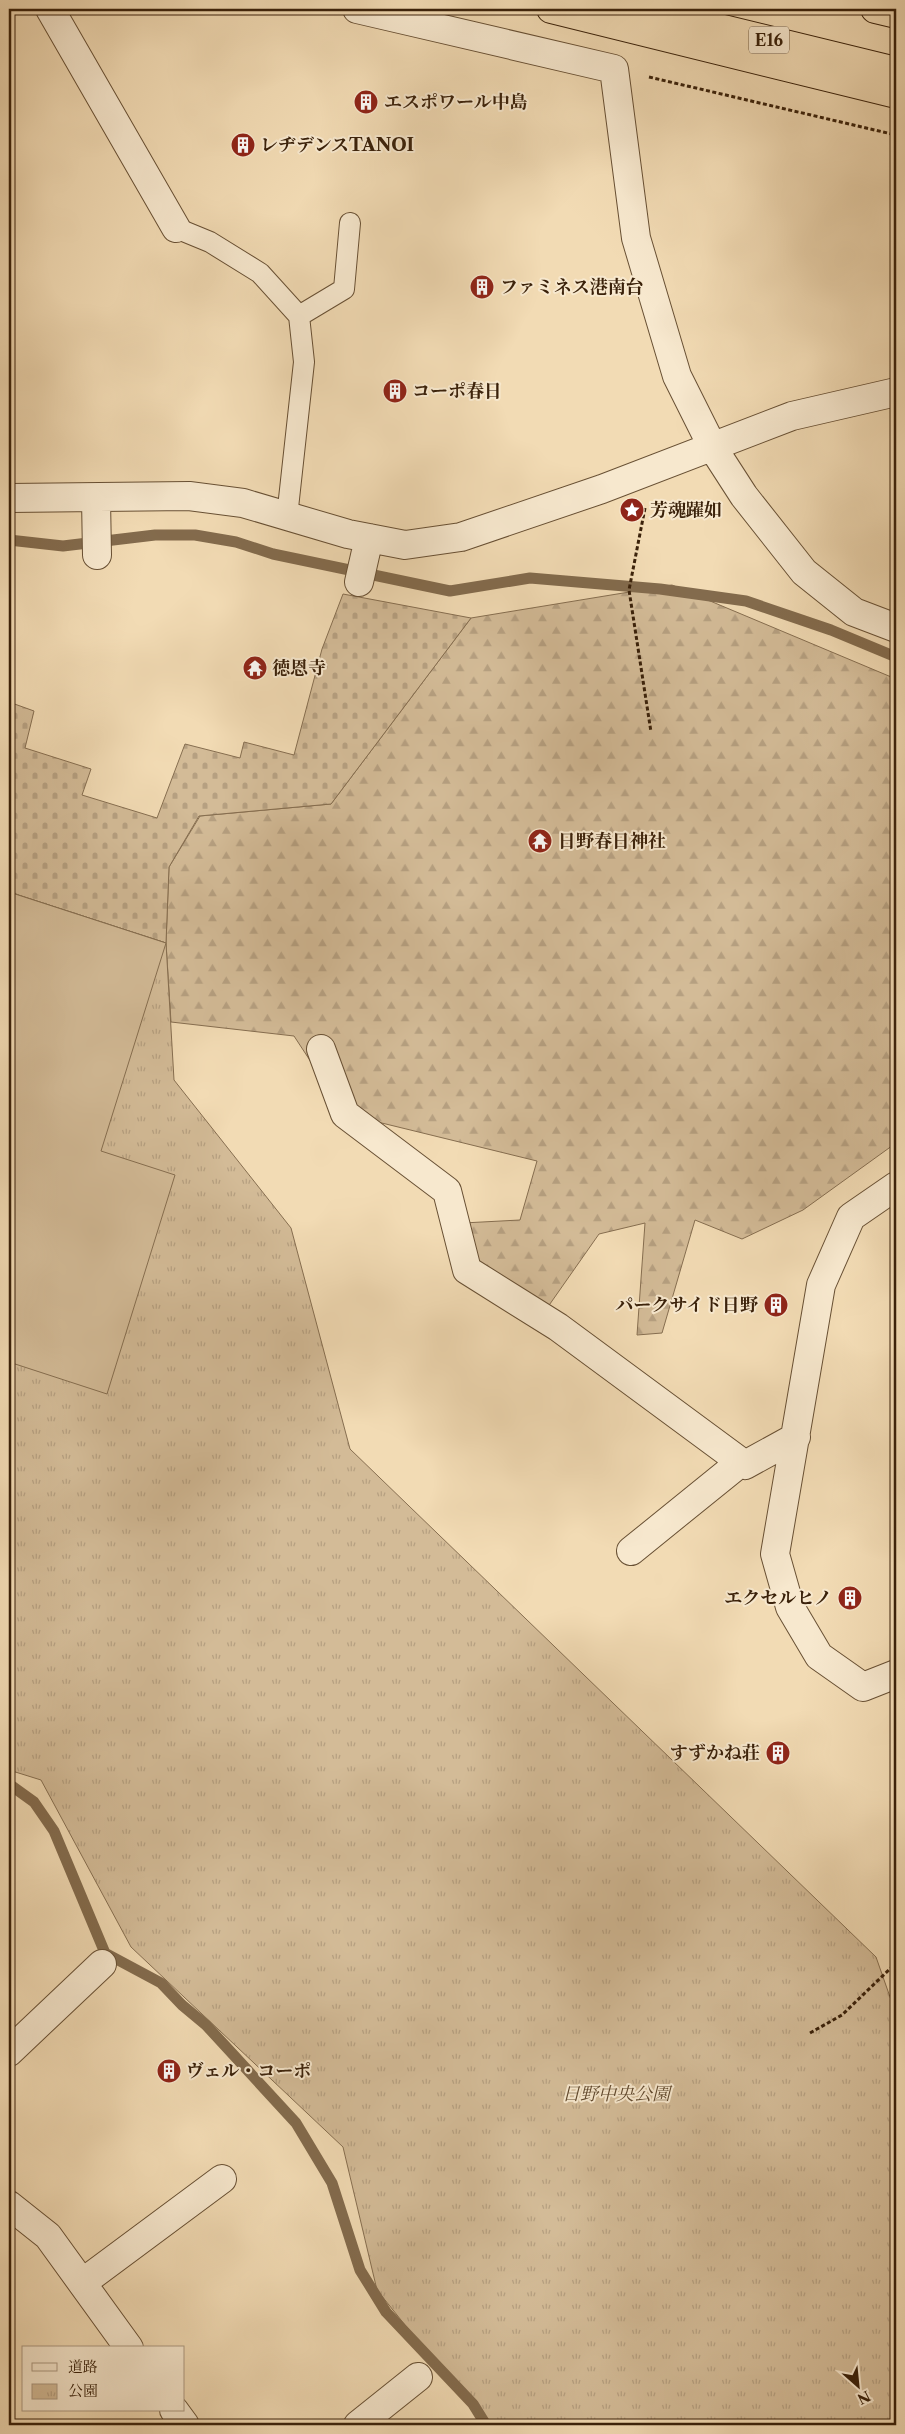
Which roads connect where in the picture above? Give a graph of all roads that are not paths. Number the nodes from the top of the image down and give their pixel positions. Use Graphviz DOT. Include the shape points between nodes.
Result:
graph roads {
  1 [pos="50,9"];
  2 [pos="357,9"];
  3 [pos="551,9"];
  4 [pos="641,9"];
  5 [pos="875,9"];
  6 [pos="896,14"];
  7 [pos="896,71"];
  8 [pos="896,94"];
  9 [pos="350,223"];
  10 [pos="176,228"];
  11 [pos="299,316"];
  12 [pos="896,392"];
  13 [pos="713,448"];
  14 [pos="9,498"];
  15 [pos="97,510"];
  16 [pos="287,517"];
  17 [pos="368,543"];
  18 [pos="97,555"];
  19 [pos="358,582"];
  20 [pos="896,628"];
  21 [pos="321,1049"];
  22 [pos="896,1186"];
  23 [pos="796,1437"];
  24 [pos="741,1462"];
  25 [pos="631,1551"];
  26 [pos="896,1674"];
  27 [pos="102,1964"];
  28 [pos="9,2052"];
  29 [pos="222,2179"];
  30 [pos="9,2205"];
  31 [pos="82,2283"];
  32 [pos="128,2346"];
  33 [pos="418,2377"];
  34 [pos="175,2412"];
  35 [pos="185,2425"];
  36 [pos="358,2425"];
  1 -- 10 [label="street"];
  2 -- 13 [label="street" via="614,69 636,238 677,376"];
  3 -- 8 [label="highway"];
  4 -- 7 [label="highway, E16"];
  5 -- 6 [label="highway"];
  9 -- 11 [label="lane" via="344,289"];
  10 -- 11 [label="lane" via="210,242 260,273"];
  11 -- 16 [label="lane" via="304,362"];
  12 -- 13 [label="street" via="792,416"];
  13 -- 17 [label="street" via="461,537 405,545"];
  13 -- 20 [label="street" via="744,496 804,572 854,612"];
  14 -- 15 [label="street"];
  15 -- 16 [label="street" via="189,496 243,503"];
  15 -- 18 [label="street"];
  16 -- 17 [label="street"];
  17 -- 19 [label="street"];
  21 -- 24 [label="street" via="345,1114 447,1191 467,1270 558,1327"];
  22 -- 23 [label="street" via="851,1217 821,1285"];
  23 -- 24 [label="street" via="745,1465"];
  23 -- 26 [label="street" via="775,1554 790,1607 819,1656 863,1687"];
  24 -- 25 [label="street"];
  27 -- 28 [label="street"];
  29 -- 31 [label="street"];
  30 -- 31 [label="street" via="48,2236"];
  31 -- 32 [label="street"];
  33 -- 36 [label="street"];
  34 -- 35 [label="street"];
}
